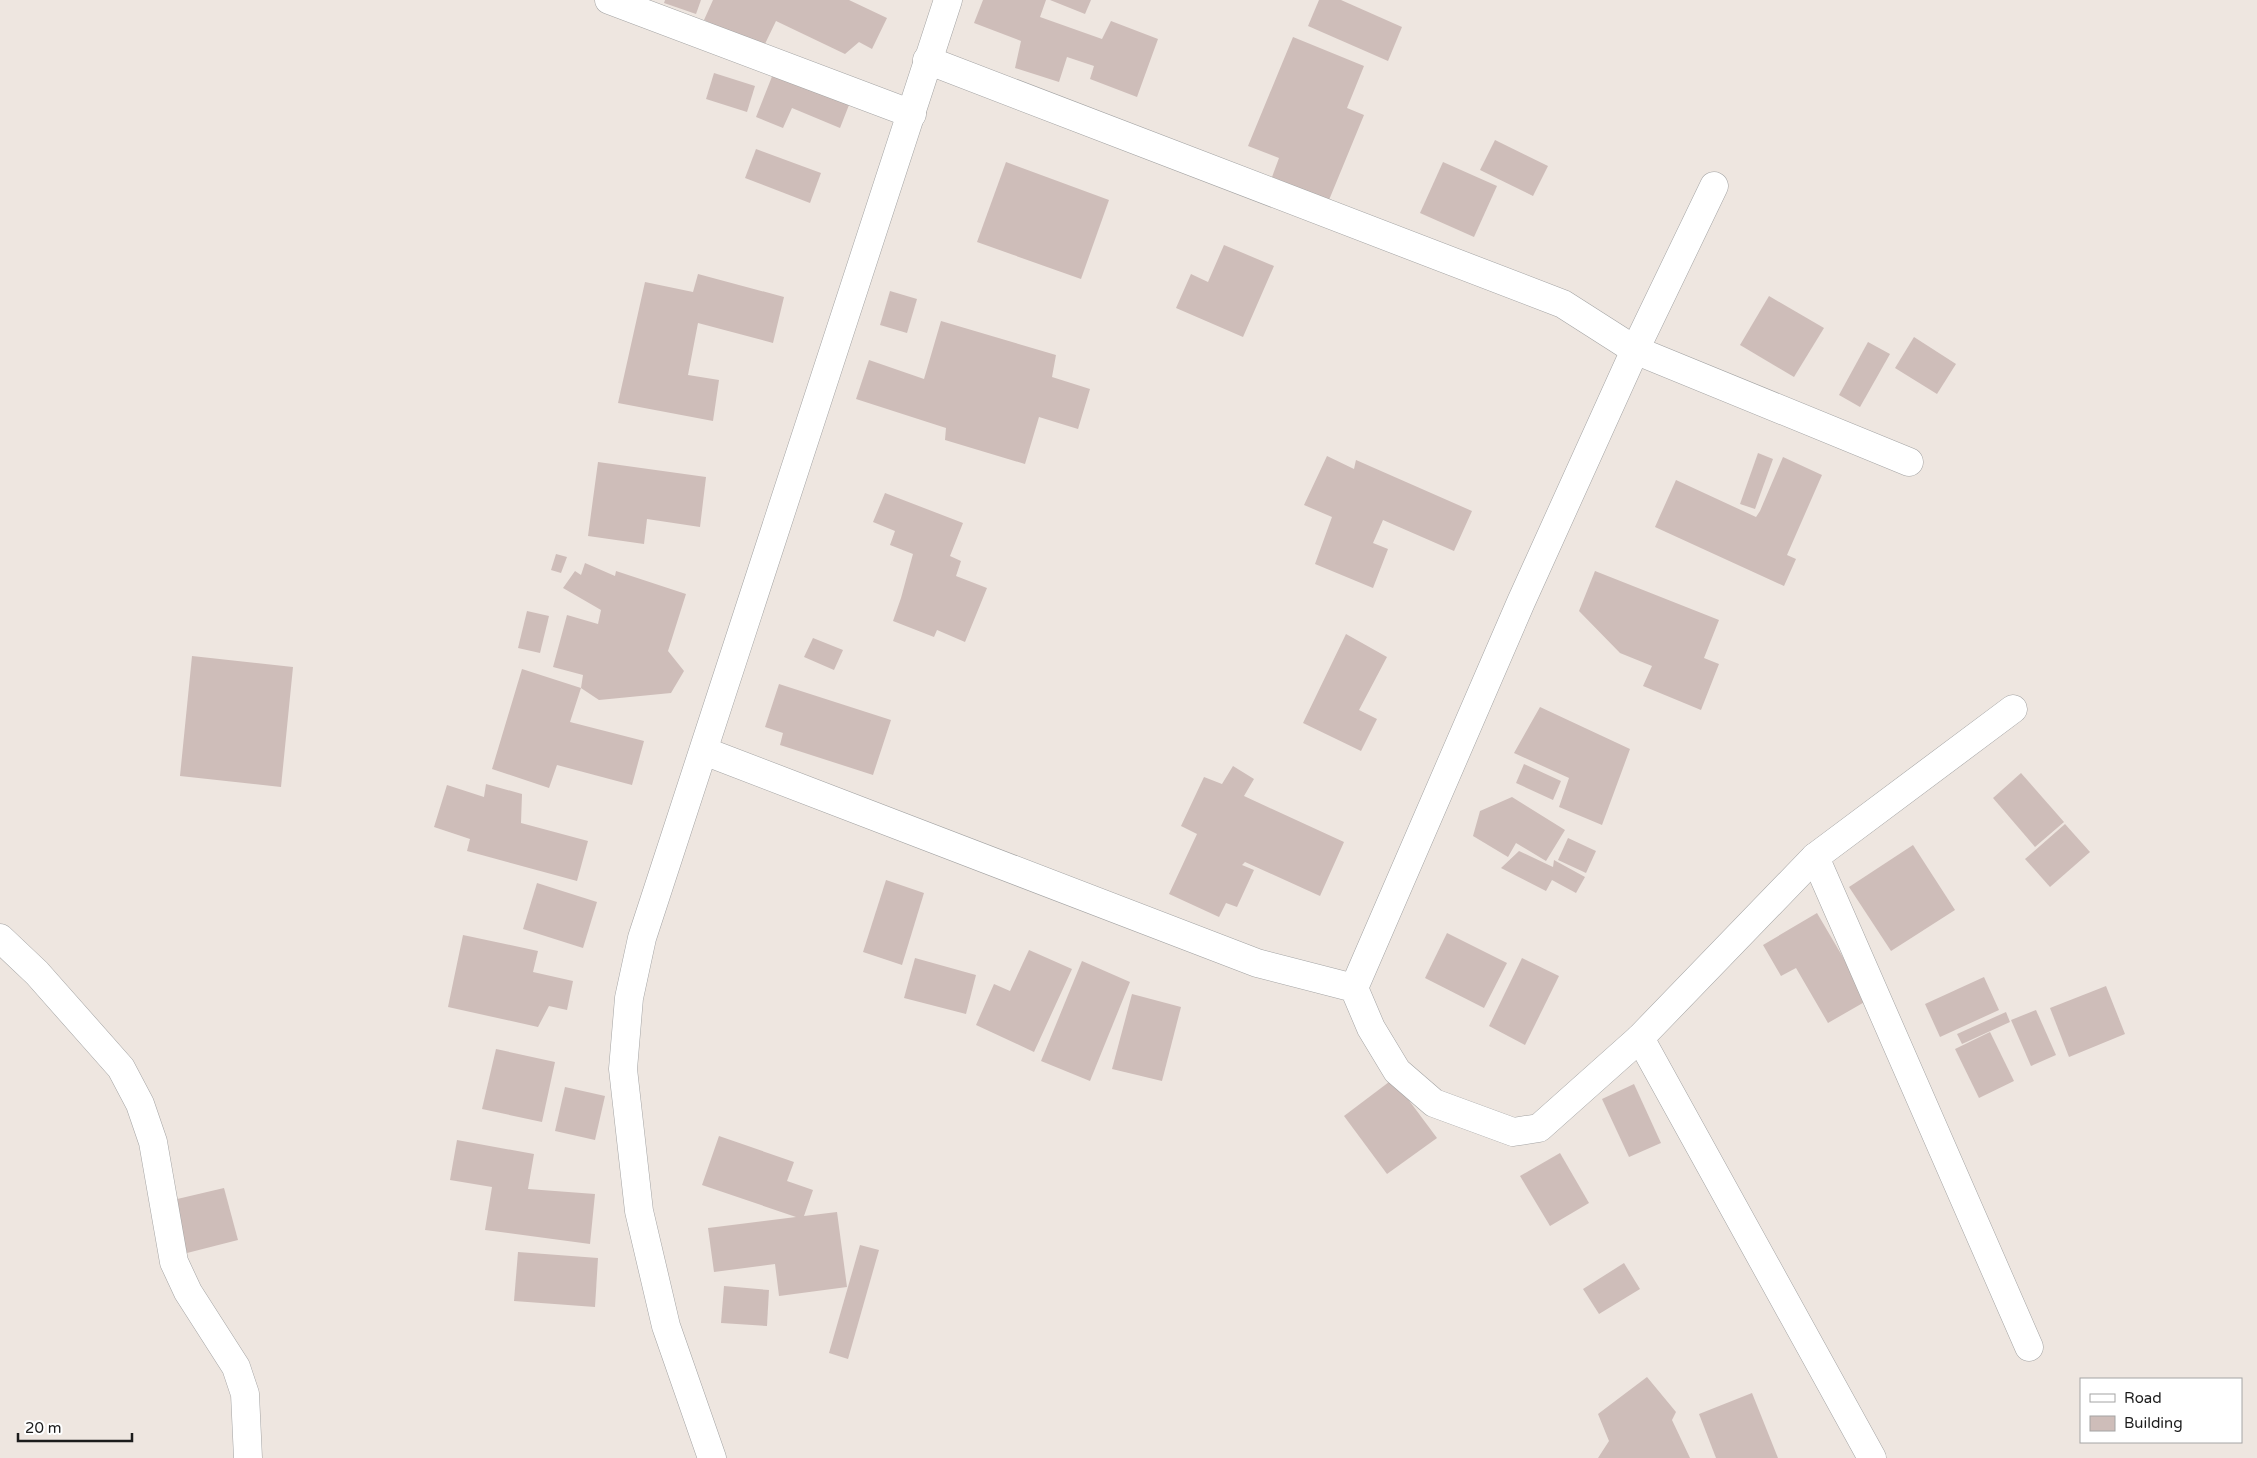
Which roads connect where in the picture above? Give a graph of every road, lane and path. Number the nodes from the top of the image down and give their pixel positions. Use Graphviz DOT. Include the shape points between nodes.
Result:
graph roads {
  1 [pos="609,0"];
  2 [pos="948,0"];
  3 [pos="928,60"];
  4 [pos="912,114"];
  5 [pos="1714,186"];
  6 [pos="1635,350"];
  7 [pos="1909,462"];
  8 [pos="2013,709"];
  9 [pos="704,751"];
  10 [pos="1815,857"];
  11 [pos="0,938"];
  12 [pos="1354,988"];
  13 [pos="1640,1038"];
  14 [pos="2029,1347"];
  15 [pos="248,1458"];
  16 [pos="712,1458"];
  17 [pos="1872,1458"];
  1 -- 4 [label="street"];
  2 -- 3 [label="street"];
  3 -- 4 [label="street"];
  3 -- 6 [label="street" via="1563,304"];
  4 -- 9 [label="street"];
  5 -- 6 [label="street"];
  6 -- 7 [label="street"];
  6 -- 12 [label="street" via="1521,602"];
  8 -- 10 [label="street"];
  9 -- 12 [label="street" via="1257,963"];
  9 -- 16 [label="street" via="642,938 629,998 623,1069 639,1212 666,1326"];
  10 -- 13 [label="street"];
  10 -- 14 [label="street"];
  11 -- 15 [label="street" via="37,973 121,1068 140,1104 153,1142 174,1262 188,1292 236,1367 245,1394"];
  12 -- 13 [label="street" via="1371,1028 1397,1071 1434,1103 1513,1132 1539,1128"];
  13 -- 17 [label="street"];
}
